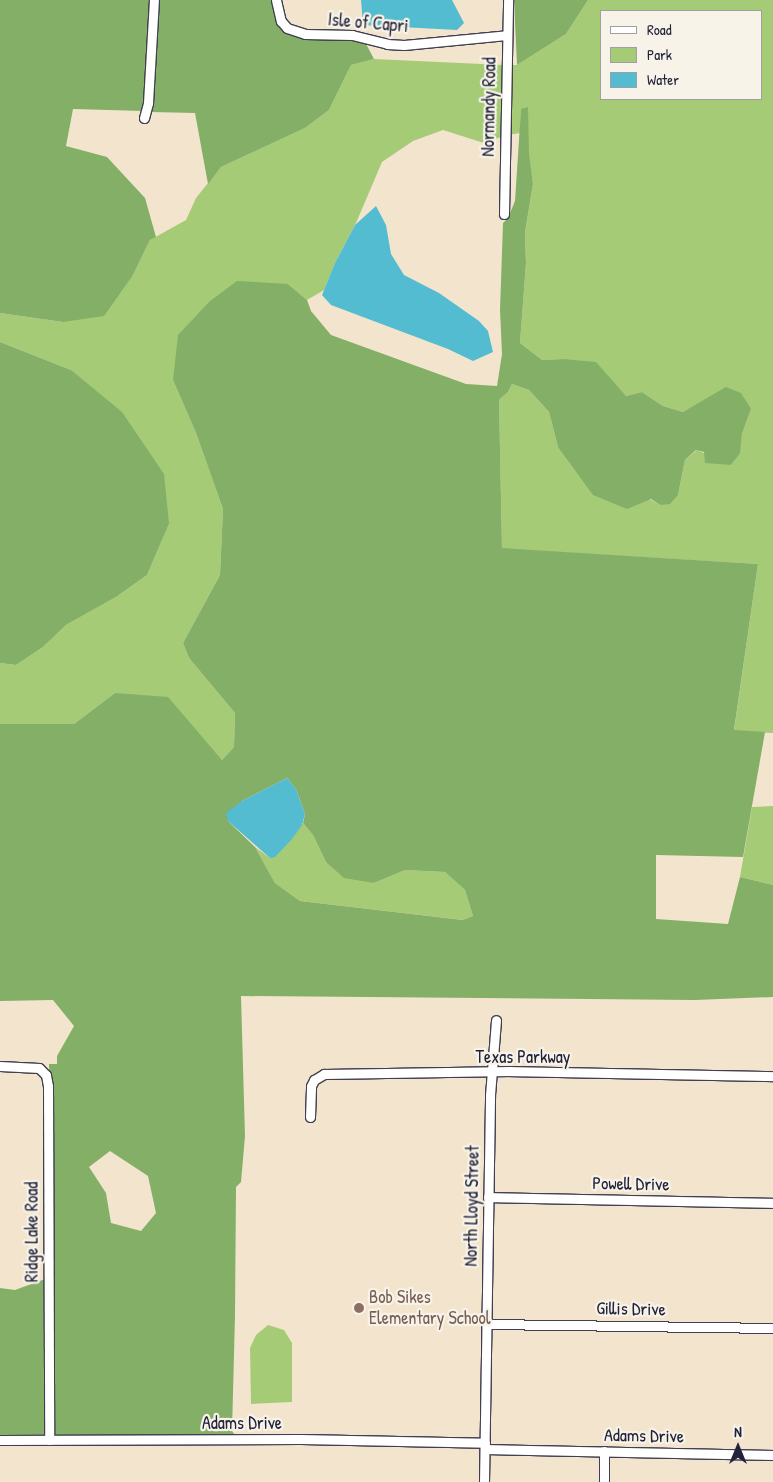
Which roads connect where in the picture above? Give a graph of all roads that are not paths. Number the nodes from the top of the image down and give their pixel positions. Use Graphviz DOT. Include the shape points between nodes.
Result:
graph roads {
  1 [pos="154,0"];
  2 [pos="276,0"];
  3 [pos="508,0"];
  4 [pos="507,35"];
  5 [pos="144,118"];
  6 [pos="504,214"];
  7 [pos="496,1020"];
  8 [pos="0,1066"];
  9 [pos="492,1073"];
  10 [pos="773,1076"];
  11 [pos="310,1117"];
  12 [pos="488,1197"];
  13 [pos="773,1203"];
  14 [pos="488,1324"];
  15 [pos="773,1328"];
  16 [pos="0,1440"];
  17 [pos="49,1440"];
  18 [pos="485,1446"];
  19 [pos="604,1451"];
  20 [pos="773,1455"];
  21 [pos="484,1482"];
  22 [pos="604,1482"];
  1 -- 5 [label="street" via="148,103"];
  2 -- 4 [label="street, Isle of Capri" via="281,22 287,28 305,34 352,35 404,45"];
  3 -- 4 [label="street, Normandy Road"];
  4 -- 6 [label="street, Normandy Road"];
  7 -- 9 [label="street, North Lloyd Street"];
  8 -- 17 [label="street, Ridge Lake Road" via="39,1068 46,1075 48,1086"];
  9 -- 10 [label="street, Texas Parkway"];
  9 -- 11 [label="street, Texas Parkway" via="324,1074 311,1086"];
  9 -- 12 [label="street, North Lloyd Street"];
  12 -- 13 [label="street, Powell Drive"];
  12 -- 14 [label="street, North Lloyd Street"];
  14 -- 15 [label="street, Gillis Drive"];
  14 -- 18 [label="street, North Lloyd Street"];
  16 -- 17 [label="street, Adams Drive"];
  17 -- 18 [label="street, Adams Drive" via="301,1439"];
  18 -- 19 [label="street, Adams Drive"];
  18 -- 21 [label="street, North Lloyd Street"];
  19 -- 20 [label="street, Adams Drive"];
  19 -- 22 [label="street"];
}
